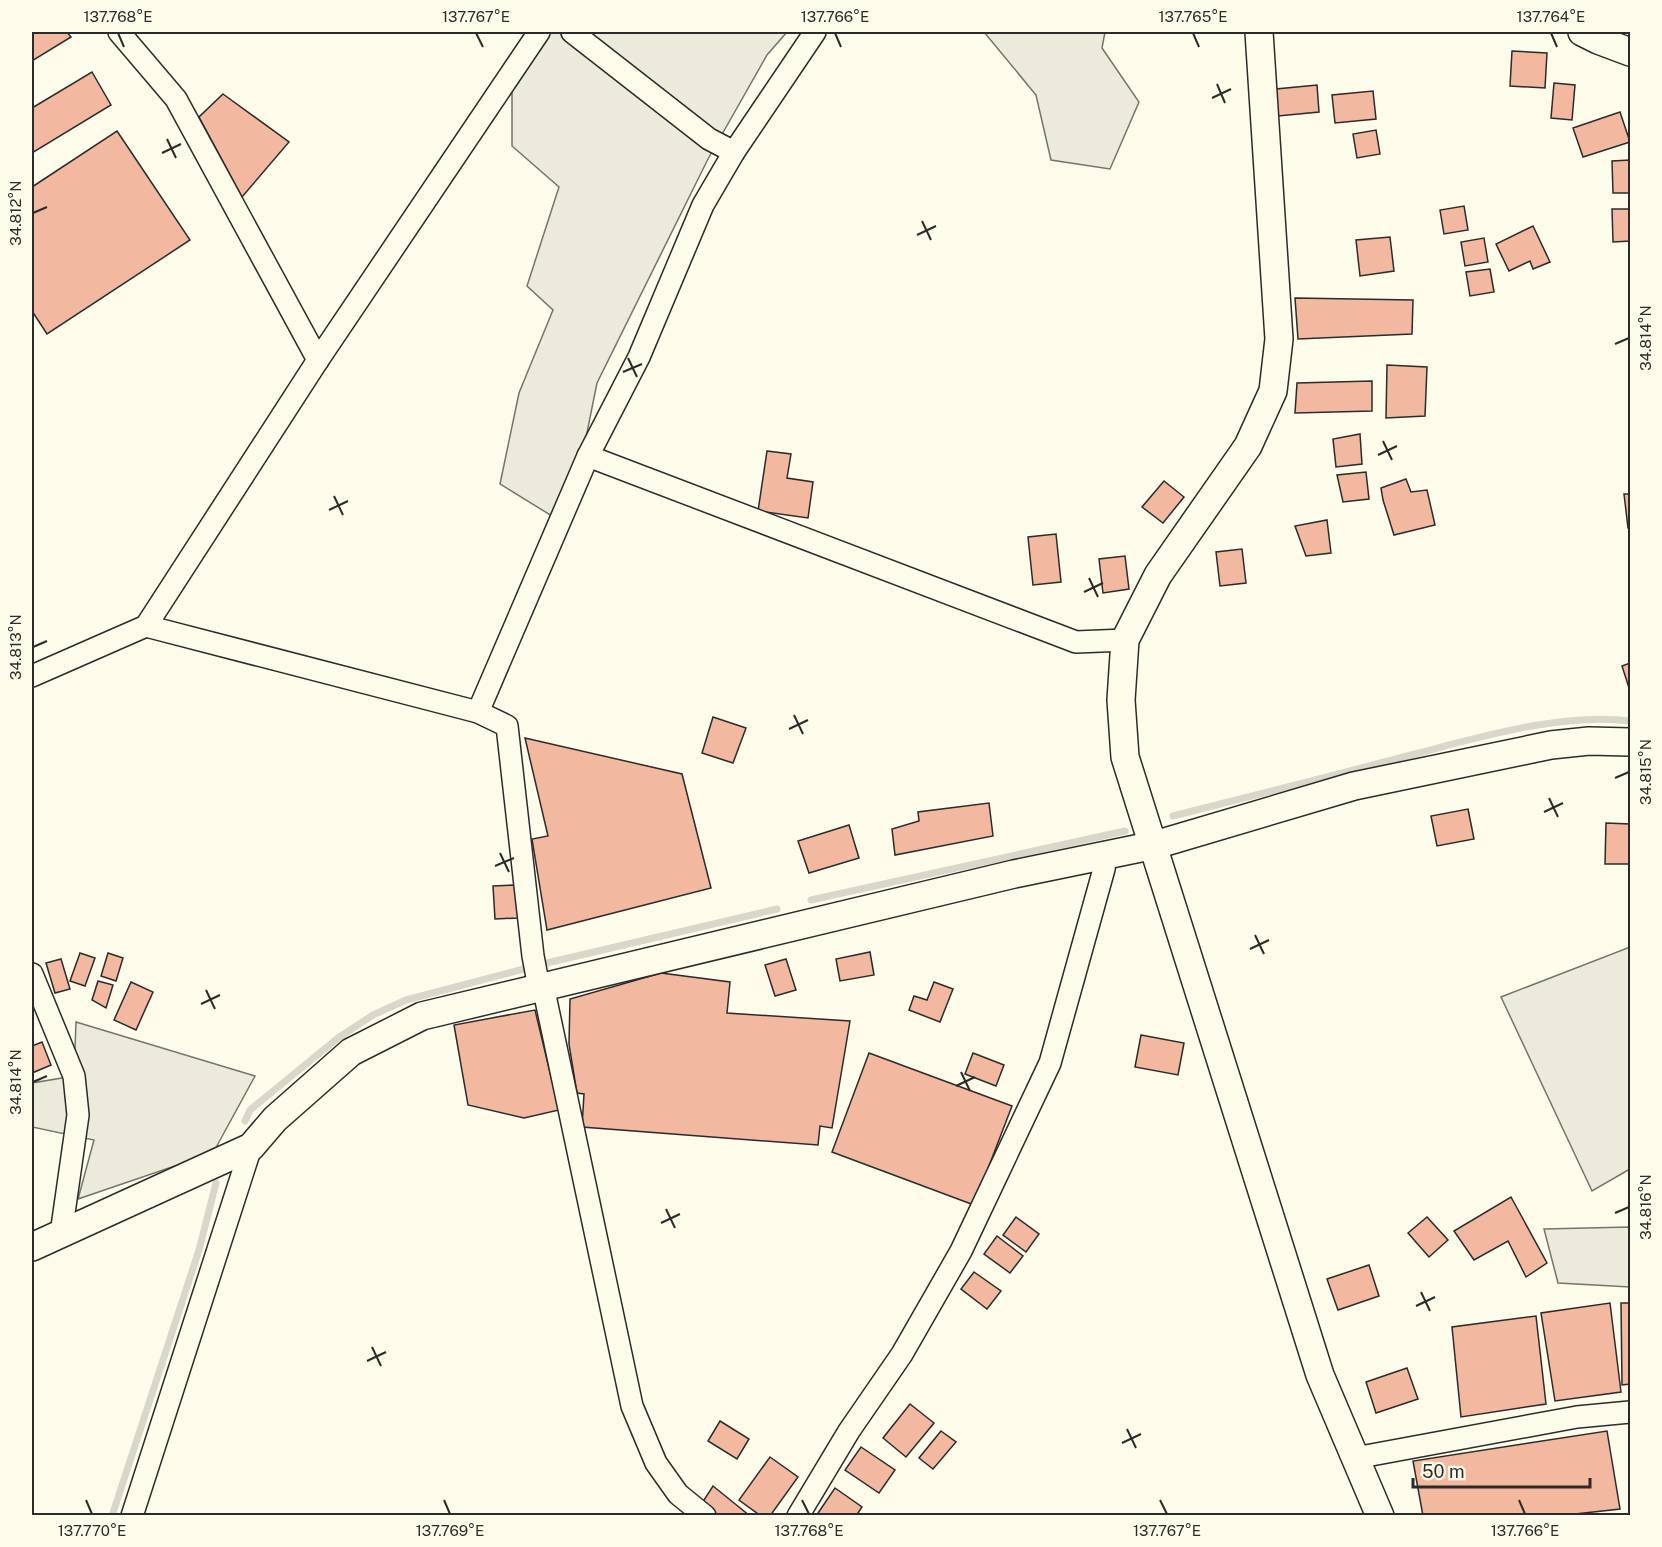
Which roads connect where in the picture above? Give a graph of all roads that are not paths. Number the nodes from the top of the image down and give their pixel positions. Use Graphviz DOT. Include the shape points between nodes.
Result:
graph roads {
  1 [pos="119,32"];
  2 [pos="539,32"];
  3 [pos="572,32"];
  4 [pos="815,32"];
  5 [pos="1259,32"];
  6 [pos="1582,32"];
  7 [pos="1630,52"];
  8 [pos="734,152"];
  9 [pos="318,360"];
  10 [pos="588,456"];
  11 [pos="146,626"];
  12 [pos="1125,640"];
  13 [pos="32,676"];
  14 [pos="478,712"];
  15 [pos="1630,742"];
  16 [pos="1155,845"];
  17 [pos="1106,855"];
  18 [pos="32,974"];
  19 [pos="540,982"];
  20 [pos="251,1147"];
  21 [pos="61,1234"];
  22 [pos="32,1247"];
  23 [pos="1630,1412"];
  24 [pos="1355,1458"];
  25 [pos="132,1515"];
  26 [pos="705,1515"];
  27 [pos="798,1515"];
  28 [pos="1380,1515"];
  1 -- 9 [label="street" via="176,99"];
  2 -- 9 [label="street"];
  3 -- 8 [label="street" via="709,139"];
  4 -- 8 [label="street"];
  5 -- 12 [label="street" via="1280,339 1273,392 1248,446 1158,575"];
  6 -- 7 [label="street"];
  8 -- 10 [label="street" via="703,205 639,357"];
  9 -- 11 [label="street"];
  10 -- 12 [label="street" via="1076,642"];
  10 -- 14 [label="street"];
  11 -- 13 [label="street"];
  11 -- 14 [label="street"];
  12 -- 16 [label="street" via="1121,700 1125,757"];
  14 -- 19 [label="street" via="507,726 532,956"];
  15 -- 16 [label="street" via="1551,745 1433,769 1332,791"];
  16 -- 17 [label="street"];
  16 -- 24 [label="street" via="1320,1375"];
  17 -- 19 [label="street"];
  17 -- 27 [label="street" via="1050,1063 961,1251 902,1354"];
  18 -- 21 [label="street" via="74,1076 78,1115"];
  19 -- 20 [label="street" via="422,1016 351,1052 275,1119"];
  19 -- 26 [label="street" via="632,1406 656,1463 678,1494"];
  20 -- 21 [label="street"];
  20 -- 25 [label="street"];
  21 -- 22 [label="street"];
  23 -- 24 [label="street" via="1577,1417"];
  24 -- 28 [label="street"];
}
